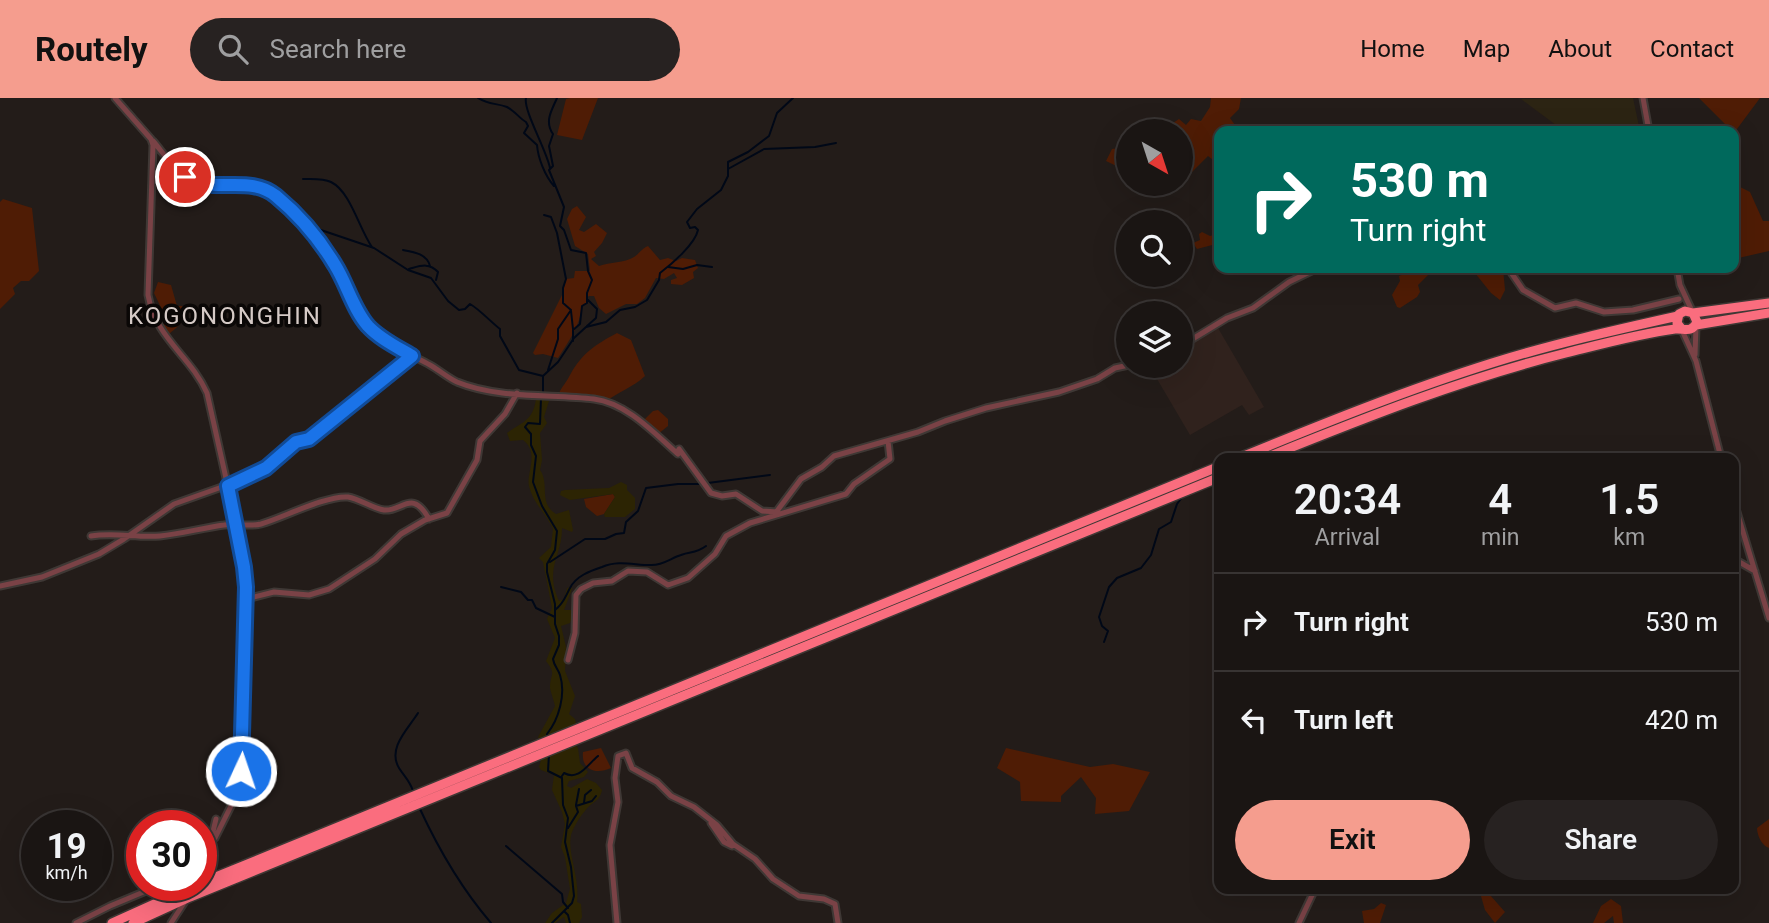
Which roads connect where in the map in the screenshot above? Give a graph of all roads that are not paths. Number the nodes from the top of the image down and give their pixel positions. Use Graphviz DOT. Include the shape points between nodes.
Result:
graph roads {
  1 [pos="115,98"];
  2 [pos="1643,98"];
  3 [pos="1648,126"];
  4 [pos="151,139"];
  5 [pos="1303,273"];
  6 [pos="1307,273"];
  7 [pos="1511,273"];
  8 [pos="1677,273"];
  9 [pos="1300,276"];
  10 [pos="1680,285"];
  11 [pos="1679,299"];
  12 [pos="1769,303"];
  13 [pos="1693,313"];
  14 [pos="1769,313"];
  15 [pos="1678,316"];
  16 [pos="1696,325"];
  17 [pos="1681,328"];
  18 [pos="1193,339"];
  19 [pos="412,356"];
  20 [pos="1696,361"];
  21 [pos="1116,368"];
  22 [pos="517,393"];
  23 [pos="888,441"];
  24 [pos="1252,453"];
  25 [pos="1278,453"];
  26 [pos="1720,453"];
  27 [pos="1214,469"];
  28 [pos="1214,479"];
  29 [pos="228,486"];
  30 [pos="777,512"];
  31 [pos="785,513"];
  32 [pos="771,518"];
  33 [pos="1739,518"];
  34 [pos="429,519"];
  35 [pos="236,524"];
  36 [pos="91,536"];
  37 [pos="128,536"];
  38 [pos="1739,562"];
  39 [pos="1755,571"];
  40 [pos="0,586"];
  41 [pos="246,599"];
  42 [pos="1769,618"];
  43 [pos="568,660"];
  44 [pos="549,746"];
  45 [pos="217,834"];
  46 [pos="217,877"];
  47 [pos="217,879"];
  48 [pos="1313,894"];
  49 [pos="126,899"];
  50 [pos="163,901"];
  51 [pos="171,901"];
  52 [pos="184,901"];
  53 [pos="76,923"];
  54 [pos="112,923"];
  55 [pos="133,923"];
  56 [pos="171,923"];
  57 [pos="617,923"];
  58 [pos="838,923"];
  59 [pos="1299,923"];
  1 -- 4 [label="street"];
  2 -- 3 [label="street"];
  4 -- 19 [label="street" via="193,182 262,187 279,198 323,247 361,317"];
  4 -- 29 [label="street" via="150,307 207,393"];
  5 -- 9 [label="street"];
  6 -- 9 [label="street"];
  7 -- 11 [label="street" via="1523,290 1555,308 1576,303 1604,312 1624,311"];
  8 -- 10 [label="street"];
  9 -- 18 [label="street" via="1253,308"];
  10 -- 11 [label="street"];
  10 -- 13 [label="street"];
  11 -- 15 [label="street"];
  12 -- 13 [label="highway"];
  13 -- 15 [label="highway" via="1685,311"];
  13 -- 16 [label="highway"];
  14 -- 16 [label="highway"];
  15 -- 17 [label="highway"];
  15 -- 24 [label="highway" via="1494,362"];
  16 -- 17 [label="highway" via="1689,330"];
  16 -- 20 [label="street"];
  17 -- 20 [label="street"];
  17 -- 25 [label="highway" via="1484,376"];
  19 -- 22 [label="street" via="465,384"];
  19 -- 29 [label="street" via="309,439 296,442 266,468"];
  20 -- 26 [label="street"];
  21 -- 23 [label="street" via="1059,392 986,408"];
  22 -- 30 [label="street" via="596,399 617,407 679,452 711,493 736,494 762,511"];
  22 -- 34 [label="street" via="480,441 477,460 452,508"];
  23 -- 30 [label="street" via="834,456 801,479"];
  23 -- 31 [label="street" via="890,459 846,494"];
  27 -- 44 [label="highway"];
  28 -- 44 [label="highway"];
  29 -- 35 [label="street"];
  29 -- 37 [label="street" via="174,504"];
  30 -- 31 [label="street"];
  30 -- 32 [label="street"];
  31 -- 32 [label="street"];
  32 -- 43 [label="street" via="726,536 715,554 675,584 662,583 647,572 628,571 612,581 581,589 576,595 575,633"];
  33 -- 39 [label="street"];
  34 -- 35 [label="street" via="416,505 384,510 348,497 263,523"];
  34 -- 41 [label="street" via="329,589 309,594 274,592"];
  35 -- 37 [label="street" via="161,536"];
  35 -- 41 [label="street"];
  36 -- 37 [label="street"];
  37 -- 40 [label="street" via="51,575"];
  38 -- 39 [label="street"];
  39 -- 42 [label="street"];
  41 -- 45 [label="street" via="241,771 234,800"];
  44 -- 46 [label="highway"];
  44 -- 47 [label="highway"];
  48 -- 59 [label="street"];
  49 -- 53 [label="street"];
  50 -- 54 [label="highway"];
  51 -- 55 [label="highway"];
  52 -- 56 [label="street"];
  57 -- 58 [label="street" via="610,845 618,802 618,756 626,753 632,768 694,807 724,842 755,859 770,877 795,894 835,904"];
}
